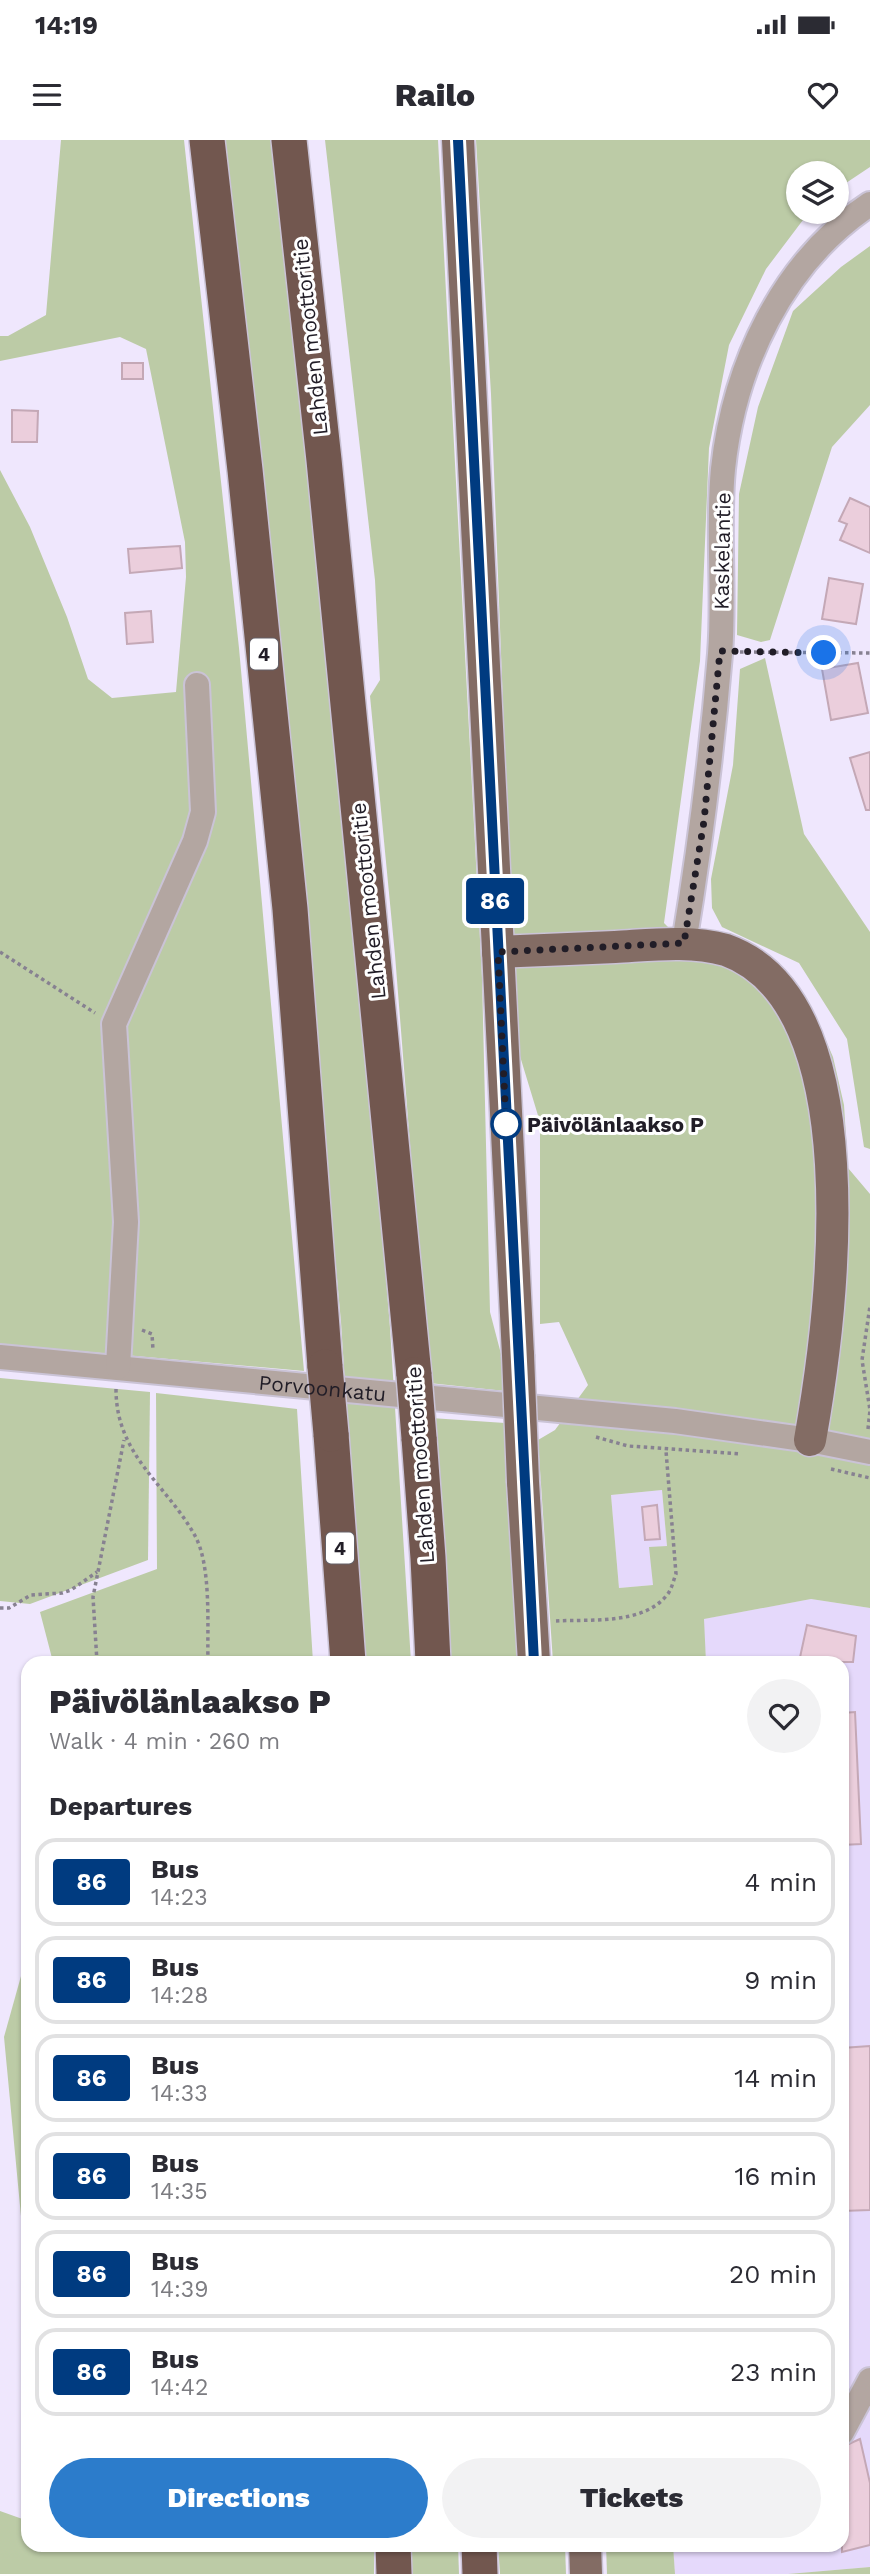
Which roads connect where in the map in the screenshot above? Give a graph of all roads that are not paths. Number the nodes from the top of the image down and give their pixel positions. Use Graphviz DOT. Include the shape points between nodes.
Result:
graph roads {
  1 [pos="207,140"];
  2 [pos="289,140"];
  3 [pos="458,140"];
  4 [pos="870,204"];
  5 [pos="197,685"];
  6 [pos="684,943"];
  7 [pos="498,952"];
  8 [pos="0,1357"];
  9 [pos="117,1367"];
  10 [pos="868,1451"];
  11 [pos="816,1454"];
  12 [pos="348,1656"];
  13 [pos="433,1656"];
  14 [pos="534,1656"];
  15 [pos="870,2380"];
  16 [pos="849,2419"];
  17 [pos="393,2552"];
  18 [pos="479,2552"];
  19 [pos="585,2552"];
  20 [pos="394,2574"];
  21 [pos="480,2574"];
  22 [pos="586,2574"];
  1 -- 12 [label="highway, 4, bridge" via="290,909"];
  2 -- 13 [label="highway, Lahden moottoritie, bridge" via="414,1375"];
  3 -- 7 [label="main road"];
  4 -- 6 [label="street, Kaskelantie" via="807,259 777,301 749,358 731,423 723,470 720,651 704,821"];
  5 -- 9 [label="street" via="203,812 195,841 114,1024 127,1222"];
  6 -- 7 [label="main road"];
  6 -- 11 [label="main road" via="761,962 794,988 817,1020 833,1057 844,1105 848,1168 845,1238"];
  7 -- 14 [label="main road, bridge"];
  8 -- 9 [label="street, Porvoonkatu"];
  9 -- 11 [label="street, Porvoonkatu" via="675,1421"];
  10 -- 11 [label="street, Porvoonkatu"];
  15 -- 16 [label="street"];
  17 -- 20 [label="highway"];
  18 -- 21 [label="highway"];
  19 -- 22 [label="main road"];
}
